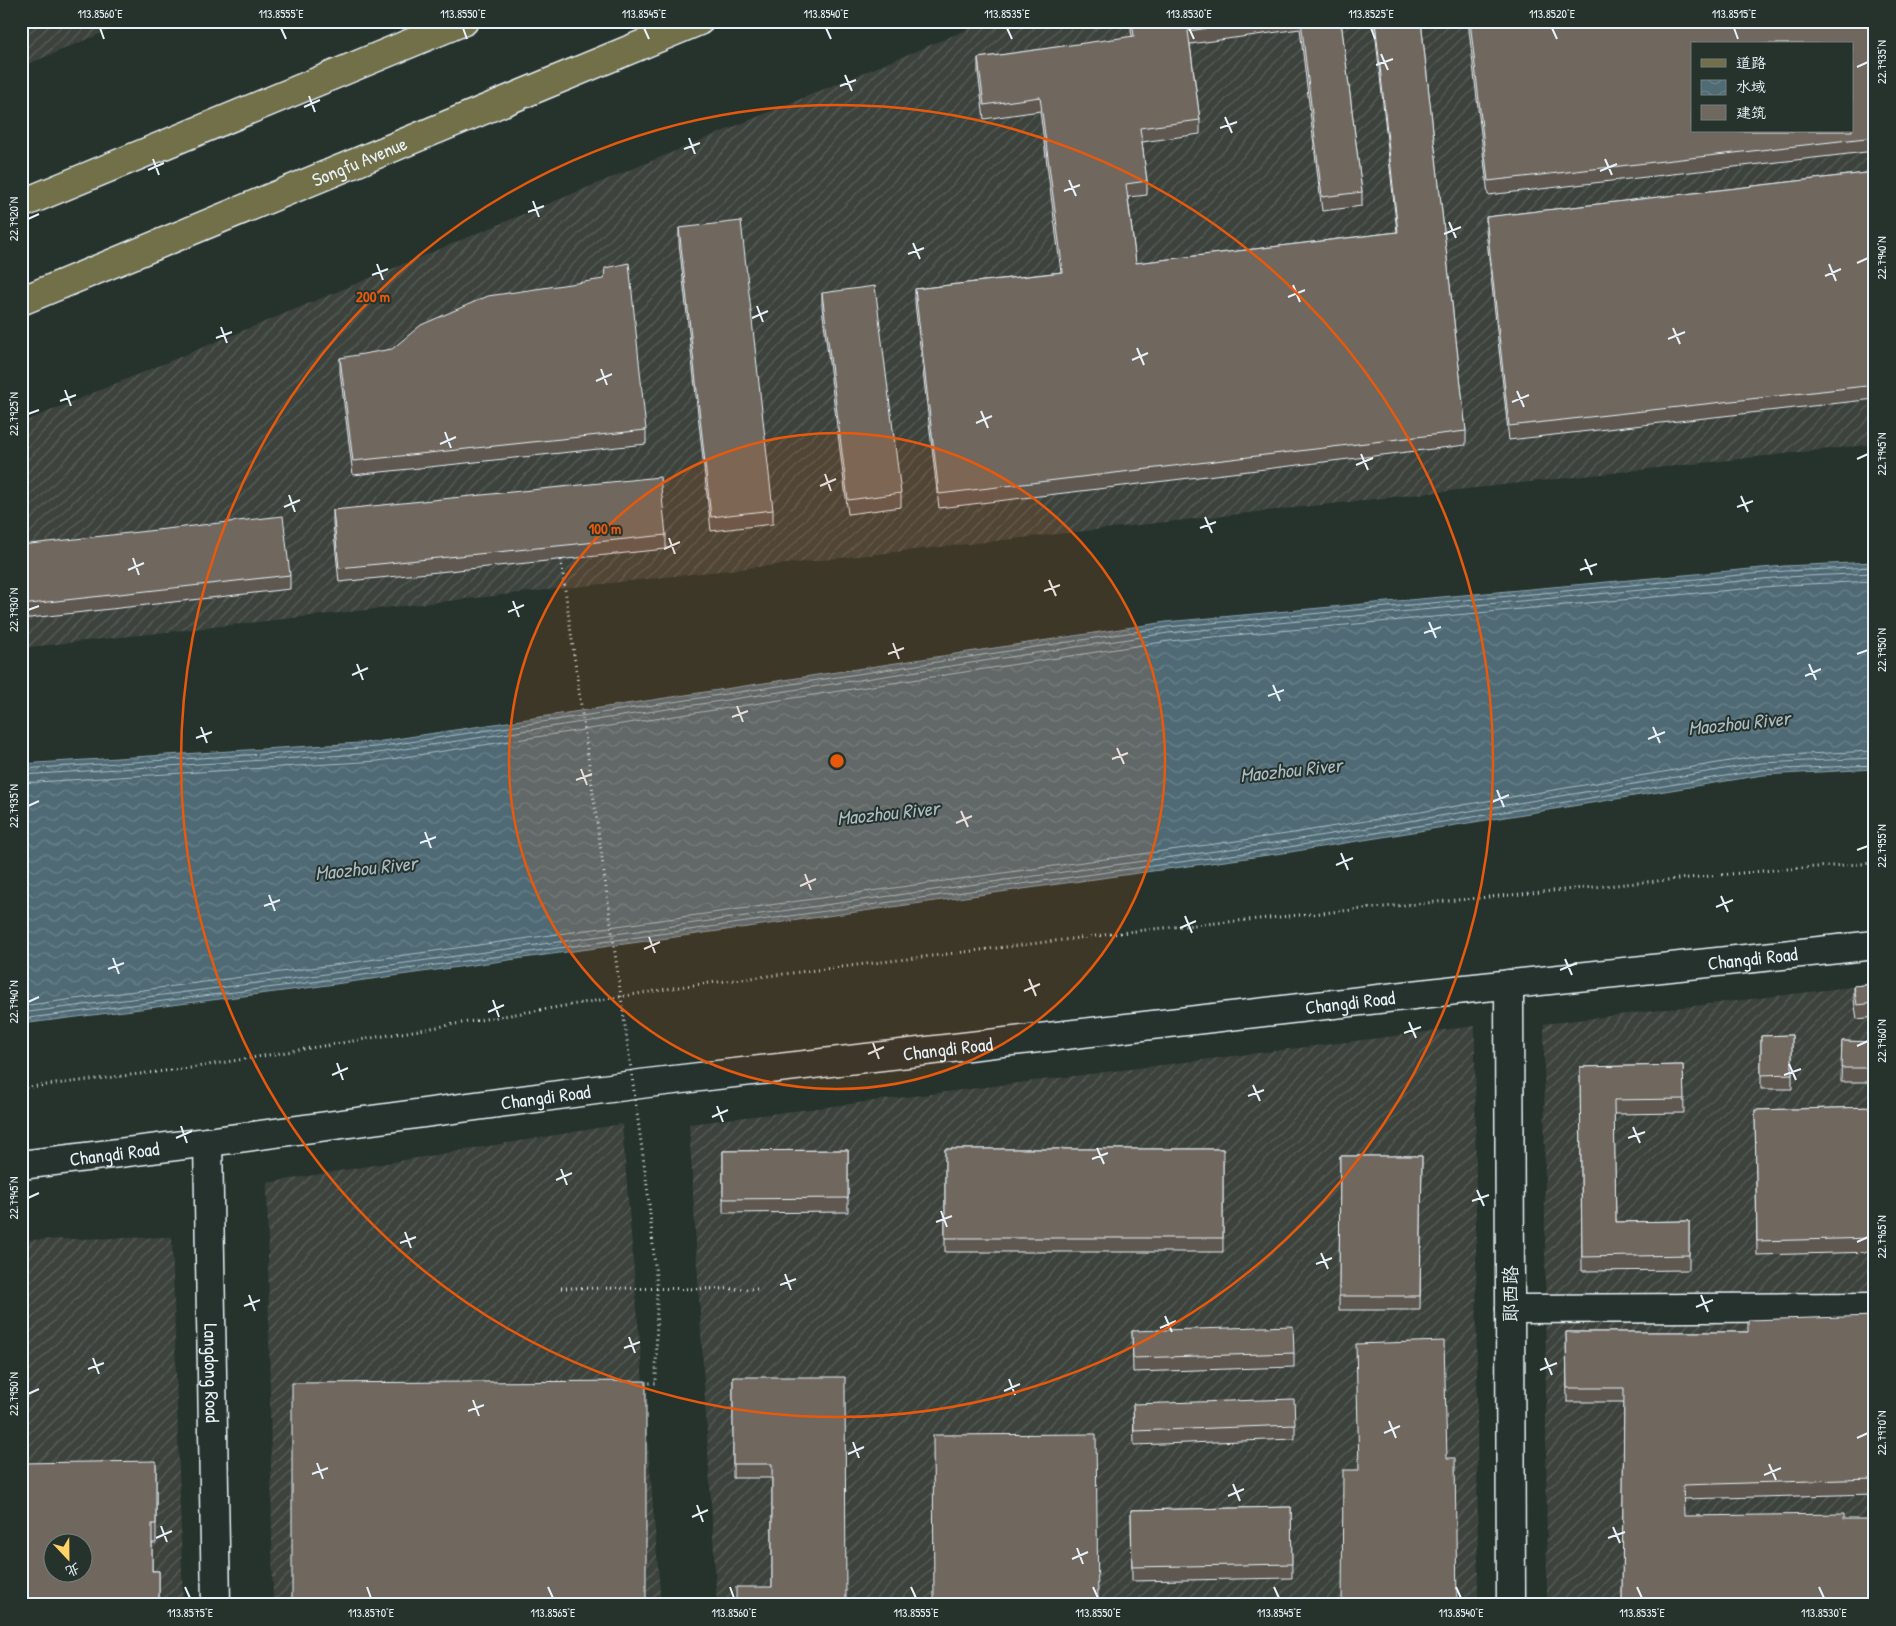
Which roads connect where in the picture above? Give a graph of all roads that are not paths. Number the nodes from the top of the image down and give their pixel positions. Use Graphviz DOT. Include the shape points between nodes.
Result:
graph roads {
  1 [pos="464,21"];
  2 [pos="699,21"];
  3 [pos="21,204"];
  4 [pos="21,301"];
  5 [pos="1875,945"];
  6 [pos="1509,984"];
  7 [pos="208,1142"];
  8 [pos="21,1165"];
  9 [pos="1875,1307"];
  10 [pos="1510,1309"];
  11 [pos="216,1605"];
  12 [pos="1511,1605"];
  1 -- 3 [label="main road"];
  2 -- 4 [label="main road, Songfu Avenue"];
  5 -- 6 [label="street, Changdi Road"];
  6 -- 7 [label="street, Changdi Road" via="648,1084"];
  6 -- 10 [label="street, 郎西路"];
  7 -- 8 [label="street, Changdi Road"];
  7 -- 11 [label="street, Langdong Road"];
  9 -- 10 [label="street"];
  10 -- 12 [label="street, 郎西路"];
}
